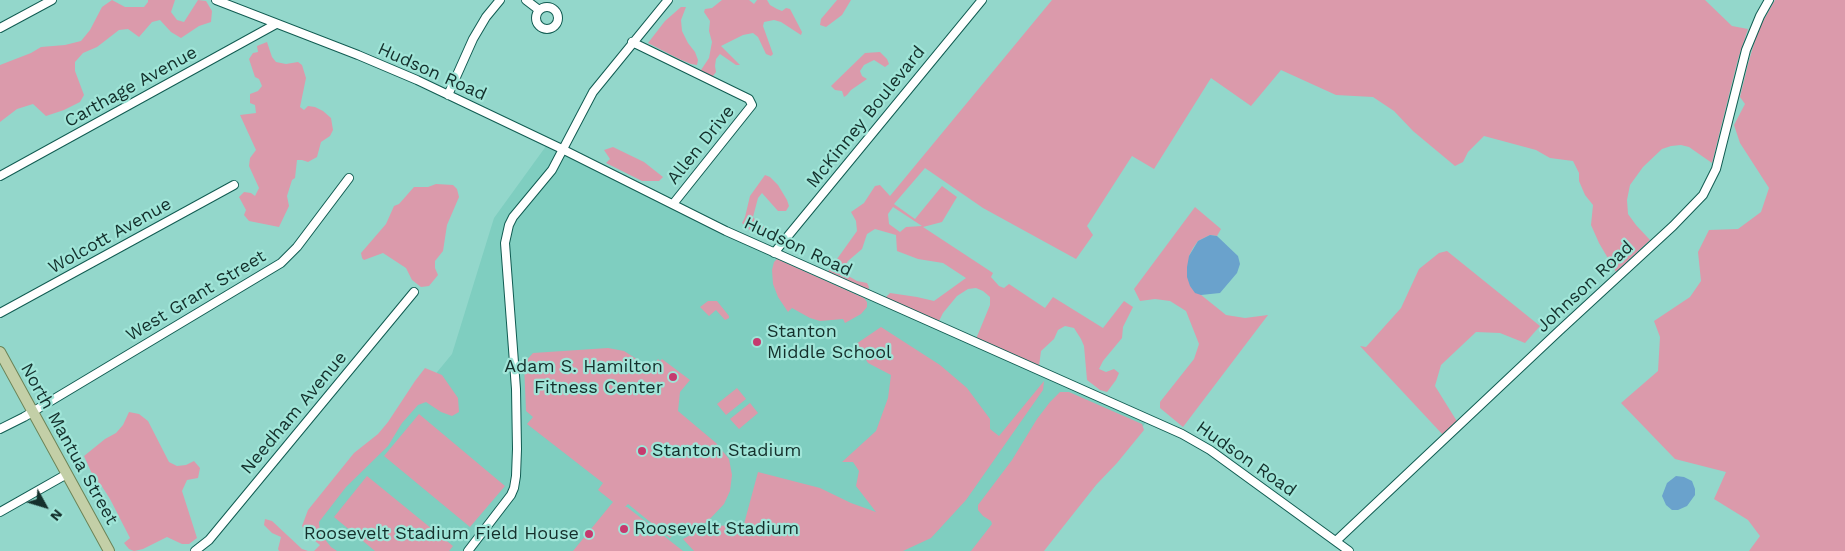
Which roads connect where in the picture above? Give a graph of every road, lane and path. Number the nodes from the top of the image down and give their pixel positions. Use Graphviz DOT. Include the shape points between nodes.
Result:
graph roads {
  1 [pos="52,0"];
  2 [pos="216,0"];
  3 [pos="500,0"];
  4 [pos="526,0"];
  5 [pos="668,0"];
  6 [pos="982,0"];
  7 [pos="1769,0"];
  8 [pos="229,2"];
  9 [pos="539,10"];
  10 [pos="276,24"];
  11 [pos="0,28"];
  12 [pos="632,42"];
  13 [pos="448,95"];
  14 [pos="562,149"];
  15 [pos="0,176"];
  16 [pos="350,178"];
  17 [pos="234,185"];
  18 [pos="673,204"];
  19 [pos="774,253"];
  20 [pos="414,292"];
  21 [pos="0,313"];
  22 [pos="0,352"];
  23 [pos="33,412"];
  24 [pos="0,429"];
  25 [pos="67,474"];
  26 [pos="0,512"];
  27 [pos="1336,542"];
  28 [pos="109,551"];
  29 [pos="195,551"];
  30 [pos="468,551"];
  31 [pos="1349,551"];
  1 -- 11 [label="street"];
  2 -- 8 [label="street, Hudson Road"];
  3 -- 13 [label="street" via="472,39"];
  4 -- 9 [label="street"];
  5 -- 12 [label="street"];
  6 -- 19 [label="street, McKinney Boulevard"];
  7 -- 27 [label="street, Johnson Road" via="1746,50 1716,168 1703,195"];
  8 -- 10 [label="street, Hudson Road"];
  10 -- 13 [label="street, Hudson Road" via="376,62"];
  10 -- 15 [label="street, Carthage Avenue"];
  12 -- 14 [label="street" via="587,100"];
  12 -- 18 [label="street, Allen Drive" via="749,99 752,105"];
  13 -- 14 [label="street, Hudson Road"];
  14 -- 18 [label="street, Hudson Road"];
  14 -- 30 [label="street" via="548,176 514,217 506,236 516,389 516,476 511,495"];
  16 -- 23 [label="street, West Grant Street" via="297,247 281,262"];
  17 -- 21 [label="street, Wolcott Avenue"];
  18 -- 19 [label="street, Hudson Road"];
  19 -- 27 [label="street, Hudson Road" via="1182,434 1210,450"];
  20 -- 29 [label="street, Needham Avenue" via="209,540"];
  22 -- 23 [label="main road, North Mantua Street"];
  23 -- 24 [label="street, West Grant Street"];
  23 -- 25 [label="main road, North Mantua Street"];
  25 -- 26 [label="street"];
  25 -- 28 [label="main road, North Mantua Street"];
  27 -- 31 [label="street, Hudson Road"];
}
